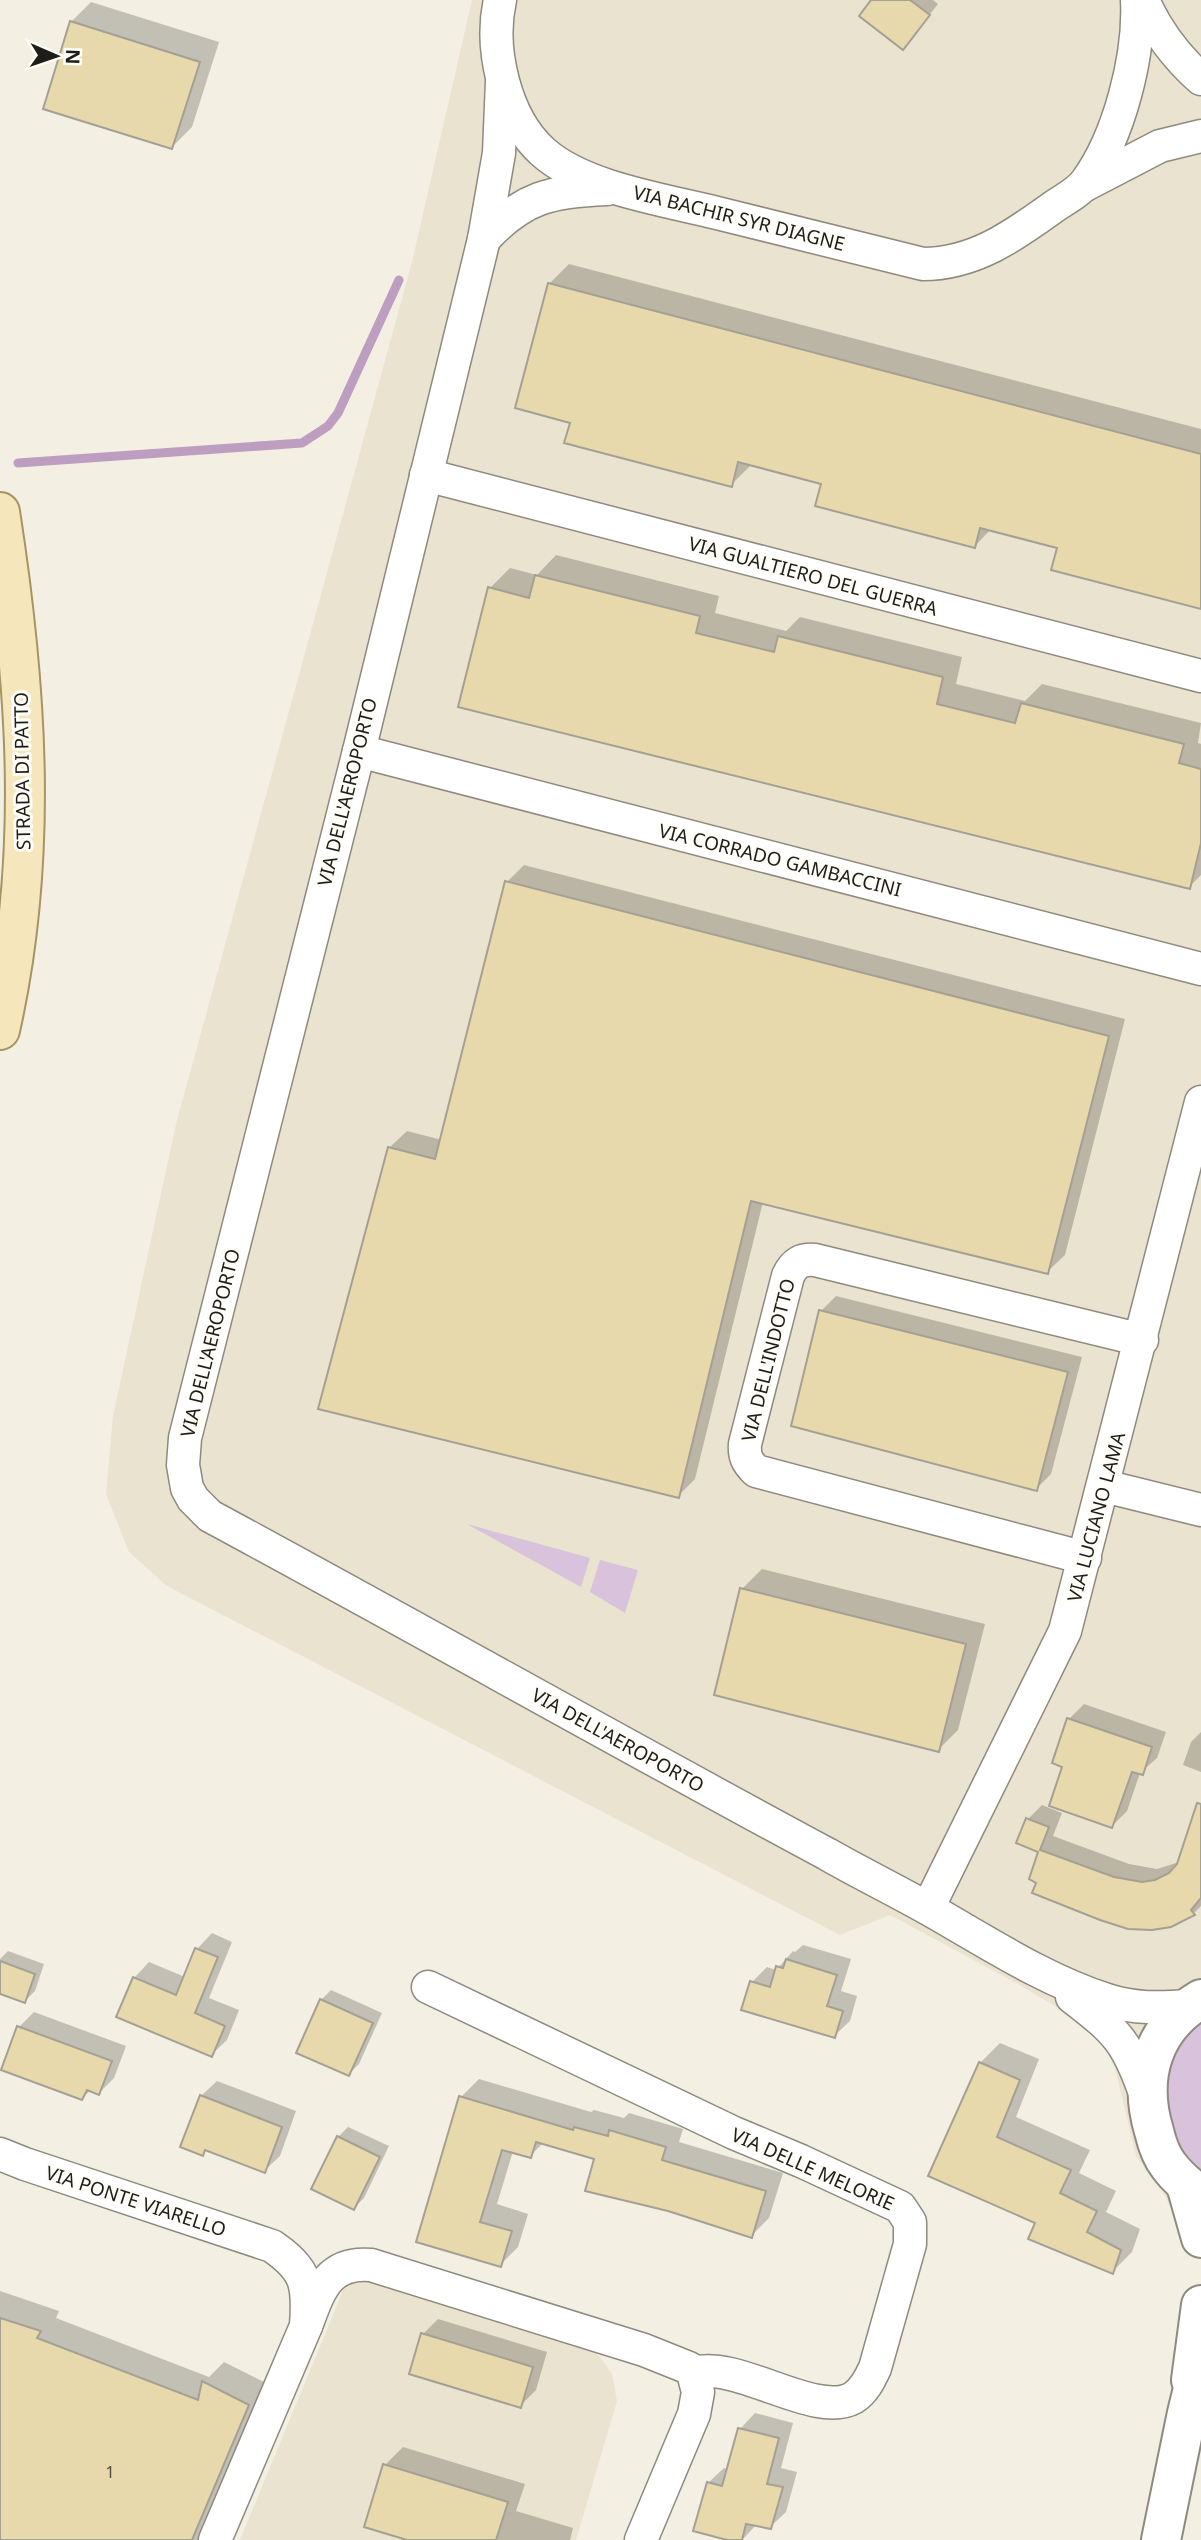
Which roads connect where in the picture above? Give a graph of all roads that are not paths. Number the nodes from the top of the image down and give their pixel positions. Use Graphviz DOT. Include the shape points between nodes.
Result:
graph roads {
  1 [pos="1137,0"];
  2 [pos="1143,0"];
  3 [pos="495,6"];
  4 [pos="1201,79"];
  5 [pos="502,81"];
  6 [pos="1201,136"];
  7 [pos="1084,186"];
  8 [pos="620,188"];
  9 [pos="484,239"];
  10 [pos="426,475"];
  11 [pos="0,512"];
  12 [pos="1201,676"];
  13 [pos="359,751"];
  14 [pos="1201,969"];
  15 [pos="0,1030"];
  16 [pos="1201,1102"];
  17 [pos="1142,1340"];
  18 [pos="1104,1486"];
  19 [pos="1201,1510"];
  20 [pos="1085,1558"];
  21 [pos="928,1908"];
  22 [pos="1043,1975"];
  23 [pos="428,1987"];
  24 [pos="1195,2002"];
  25 [pos="1148,2103"];
  26 [pos="0,2154"];
  27 [pos="1193,2190"];
  28 [pos="1201,2238"];
  29 [pos="1201,2305"];
  30 [pos="306,2326"];
  31 [pos="1201,2356"];
  32 [pos="693,2373"];
  33 [pos="1186,2413"];
  34 [pos="215,2540"];
  35 [pos="641,2540"];
  36 [pos="1161,2540"];
  1 -- 7 [label="street, VIA BACHIR SYR DIAGNE" via="1137,34 1125,90 1104,151"];
  2 -- 4 [label="street" via="1170,48"];
  3 -- 5 [label="street, VIA BACHIR SYR DIAGNE"];
  5 -- 8 [label="street, VIA BACHIR SYR DIAGNE" via="525,131 543,152 571,171"];
  5 -- 9 [label="street, VIA DELL'AEROPORTO" via="498,165"];
  6 -- 7 [label="street, VIA BACHIR SYR DIAGNE" via="1160,146"];
  7 -- 8 [label="street, VIA BACHIR SYR DIAGNE" via="990,249 958,261 923,264"];
  8 -- 9 [label="street" via="539,198 512,212"];
  9 -- 10 [label="street, VIA DELL'AEROPORTO"];
  10 -- 12 [label="street, VIA GUALTIERO DEL GUERRA"];
  10 -- 13 [label="street, VIA DELL'AEROPORTO"];
  11 -- 15 [label="main road, STRADA DI PATTO" via="15,631 27,794 14,961"];
  13 -- 14 [label="street, VIA CORRADO GAMBACCINI"];
  13 -- 21 [label="street, VIA DELL'AEROPORTO" via="189,1423 183,1465 187,1488 210,1516"];
  16 -- 17 [label="street, VIA LUCIANO LAMA"];
  17 -- 18 [label="street, VIA LUCIANO LAMA"];
  17 -- 20 [label="street, VIA DELL'INDOTTO" via="815,1260 798,1262 788,1276 745,1444 748,1462 756,1471"];
  18 -- 19 [label="street"];
  18 -- 20 [label="street, VIA LUCIANO LAMA"];
  20 -- 21 [label="street, VIA LUCIANO LAMA" via="1065,1631"];
  21 -- 22 [label="street, VIA DELL'AEROPORTO"];
  22 -- 24 [label="street, VIA DELL'AEROPORTO" via="1124,2005 1162,2008"];
  22 -- 25 [label="street, VIA DELL'AEROPORTO" via="1113,2030 1134,2062"];
  23 -- 32 [label="street, VIA DELLE MELORIE" via="904,2211 910,2222 910,2244 875,2368 855,2396 832,2402 720,2372"];
  24 -- 25 [label="street" via="1160,2040 1147,2078"];
  25 -- 27 [label="street" via="1158,2147 1169,2167"];
  26 -- 30 [label="street, VIA PONTE VIARELLO" via="272,2246 305,2278"];
  27 -- 28 [label="street"];
  29 -- 33 [label="street"];
  30 -- 32 [label="street" via="327,2279 344,2267 371,2265 644,2350"];
  30 -- 34 [label="street"];
  31 -- 33 [label="street"];
  32 -- 35 [label="street" via="698,2392 694,2414"];
  33 -- 36 [label="street"];
}
